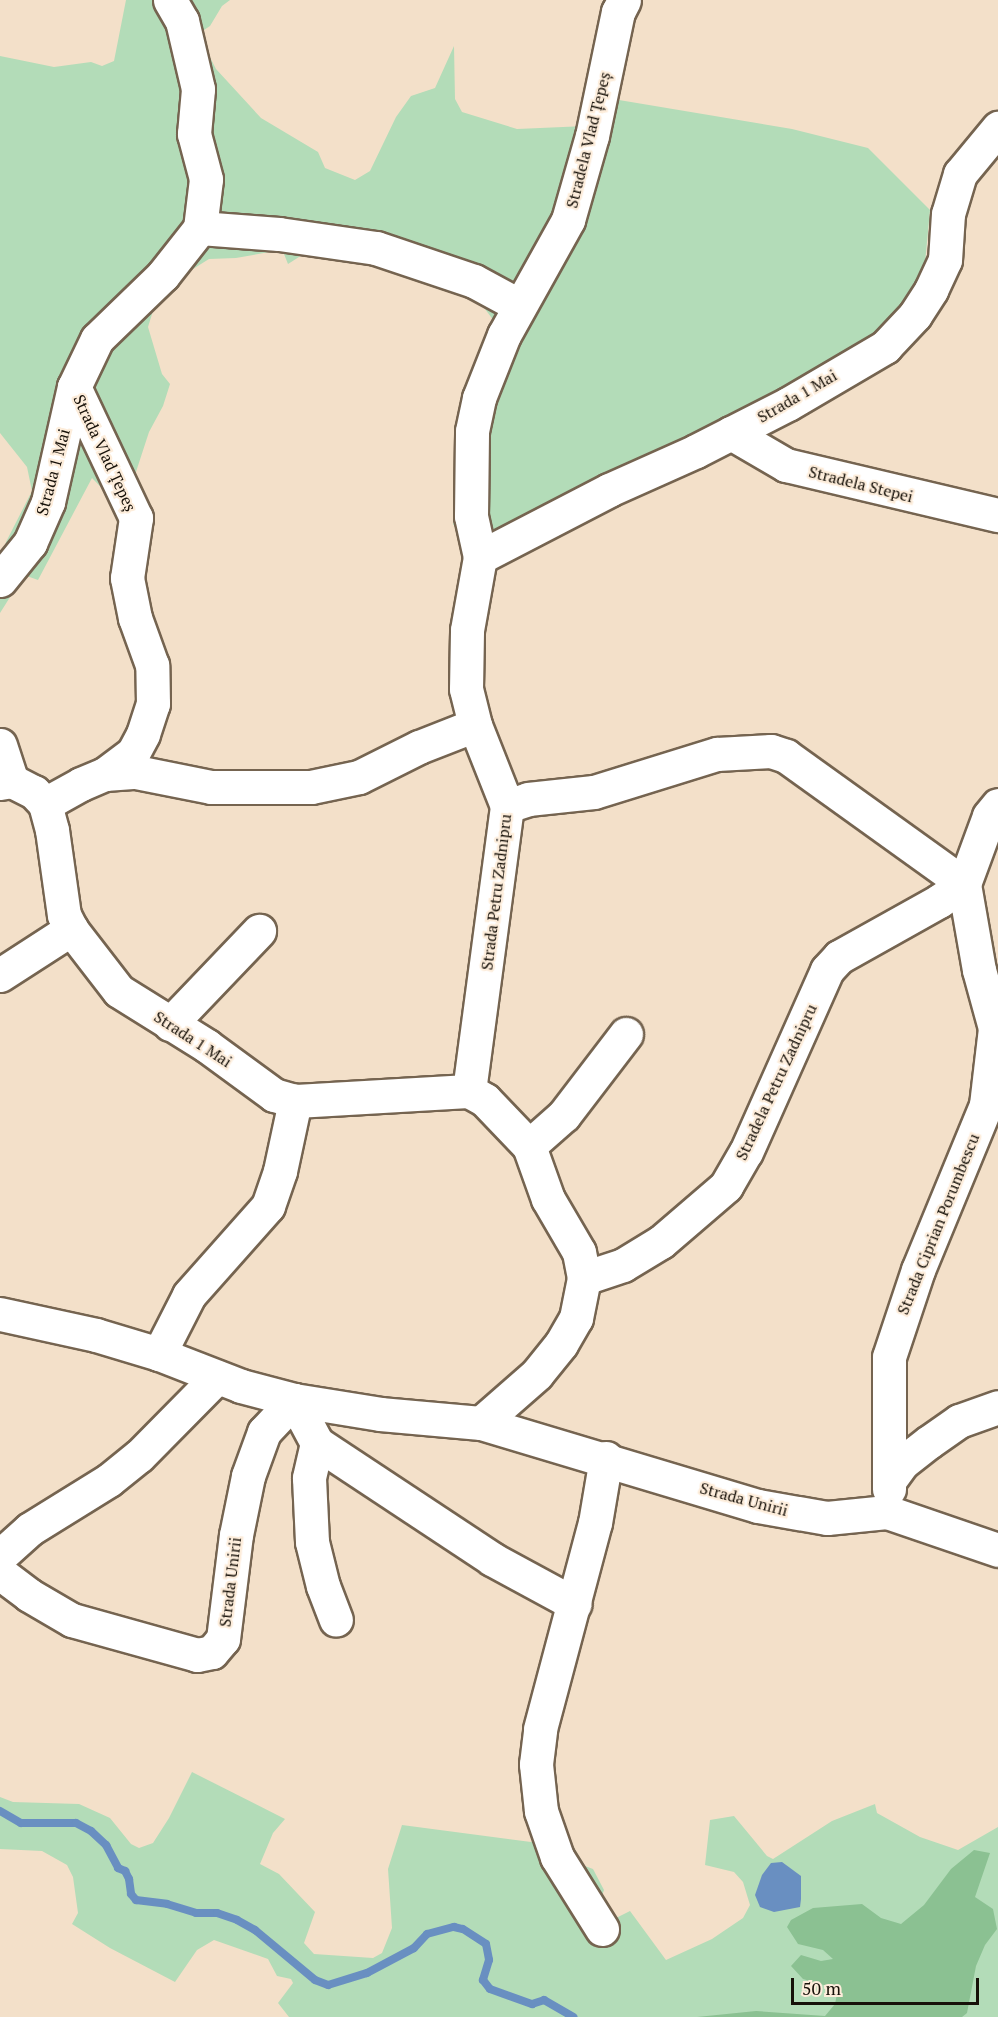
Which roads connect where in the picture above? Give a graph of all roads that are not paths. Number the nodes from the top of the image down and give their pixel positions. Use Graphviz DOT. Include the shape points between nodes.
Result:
graph roads {
  1 [pos="170,0"];
  2 [pos="624,0"];
  3 [pos="998,128"];
  4 [pos="200,228"];
  5 [pos="520,306"];
  6 [pos="74,387"];
  7 [pos="731,433"];
  8 [pos="998,515"];
  9 [pos="480,557"];
  10 [pos="0,580"];
  11 [pos="475,725"];
  12 [pos="0,745"];
  13 [pos="105,774"];
  14 [pos="6,782"];
  15 [pos="45,804"];
  16 [pos="998,805"];
  17 [pos="507,806"];
  18 [pos="964,884"];
  19 [pos="71,929"];
  20 [pos="259,931"];
  21 [pos="0,975"];
  22 [pos="989,977"];
  23 [pos="170,1024"];
  24 [pos="626,1034"];
  25 [pos="469,1091"];
  26 [pos="295,1101"];
  27 [pos="529,1146"];
  28 [pos="584,1278"];
  29 [pos="0,1314"];
  30 [pos="159,1354"];
  31 [pos="217,1377"];
  32 [pos="294,1400"];
  33 [pos="998,1407"];
  34 [pos="481,1423"];
  35 [pos="317,1443"];
  36 [pos="606,1458"];
  37 [pos="888,1496"];
  38 [pos="998,1550"];
  39 [pos="0,1556"];
  40 [pos="0,1573"];
  41 [pos="575,1604"];
  42 [pos="336,1620"];
  43 [pos="602,1929"];
  1 -- 4 [label="street" via="182,21 198,89 194,134 206,179"];
  2 -- 5 [label="street, Stradela Vlad Țepeș" via="568,220"];
  3 -- 7 [label="street, Strada 1 Mai" via="960,174 948,214 945,261 915,315 885,347"];
  4 -- 5 [label="street" via="376,248 474,281"];
  4 -- 6 [label="street, Strada Vlad Țepeș" via="164,275 98,339"];
  5 -- 9 [label="street" via="492,363 472,431 471,516"];
  6 -- 10 [label="street, Strada 1 Mai" via="48,502 30,543"];
  6 -- 13 [label="street, Strada Vlad Țepeș" via="136,518 127,578 135,618 152,665 153,704 143,734 133,753"];
  7 -- 8 [label="street, Stradela Stepei" via="786,465"];
  7 -- 9 [label="street, Strada 1 Mai"];
  9 -- 11 [label="street" via="465,663 466,689"];
  11 -- 13 [label="street" via="359,777 311,787 211,787 136,772"];
  11 -- 17 [label="street"];
  12 -- 14 [label="street"];
  13 -- 15 [label="street"];
  14 -- 15 [label="street" via="34,792"];
  15 -- 19 [label="street, Strada 1 Mai" via="64,915"];
  16 -- 18 [label="street" via="989,816"];
  17 -- 18 [label="street, Strada Petru Zadnipru" via="528,799 594,792 717,754 771,751 786,756"];
  17 -- 25 [label="street, Strada Petru Zadnipru"];
  18 -- 22 [label="street, Strada Ciprian Porumbescu"];
  18 -- 28 [label="street, Stradela Petru Zadnipru" via="833,963 746,1152 726,1186 661,1242 623,1265"];
  19 -- 21 [label="street"];
  19 -- 23 [label="street, Strada 1 Mai" via="119,991"];
  20 -- 23 [label="street"];
  22 -- 37 [label="street, Strada Ciprian Porumbescu" via="994,1028 986,1105 918,1270 889,1357"];
  23 -- 26 [label="street, Strada 1 Mai" via="274,1095"];
  24 -- 27 [label="street" via="564,1115"];
  25 -- 26 [label="street, Strada 1 Mai"];
  25 -- 27 [label="street" via="485,1100"];
  26 -- 30 [label="street" via="268,1206 189,1295"];
  27 -- 28 [label="street" via="548,1199 579,1252"];
  28 -- 34 [label="street" via="576,1318 561,1344 537,1374"];
  29 -- 30 [label="street, Strada Unirii" via="96,1335"];
  30 -- 31 [label="street, Strada Unirii"];
  31 -- 32 [label="street, Strada Unirii"];
  31 -- 39 [label="street" via="139,1456 109,1480 30,1529"];
  32 -- 34 [label="street, Strada Unirii" via="380,1414"];
  32 -- 35 [label="street"];
  32 -- 40 [label="street, Strada Unirii" via="264,1432 248,1476 223,1639 212,1652 197,1655 72,1620"];
  33 -- 37 [label="street" via="959,1421 902,1463"];
  34 -- 36 [label="street, Strada Unirii"];
  35 -- 41 [label="street" via="492,1559"];
  35 -- 42 [label="street" via="309,1478 312,1542 322,1586"];
  36 -- 37 [label="street, Strada Unirii" via="759,1506 827,1518"];
  36 -- 41 [label="street"];
  37 -- 38 [label="street, Strada Unirii"];
  41 -- 43 [label="street" via="540,1729 536,1764 541,1811 557,1857"];
}
